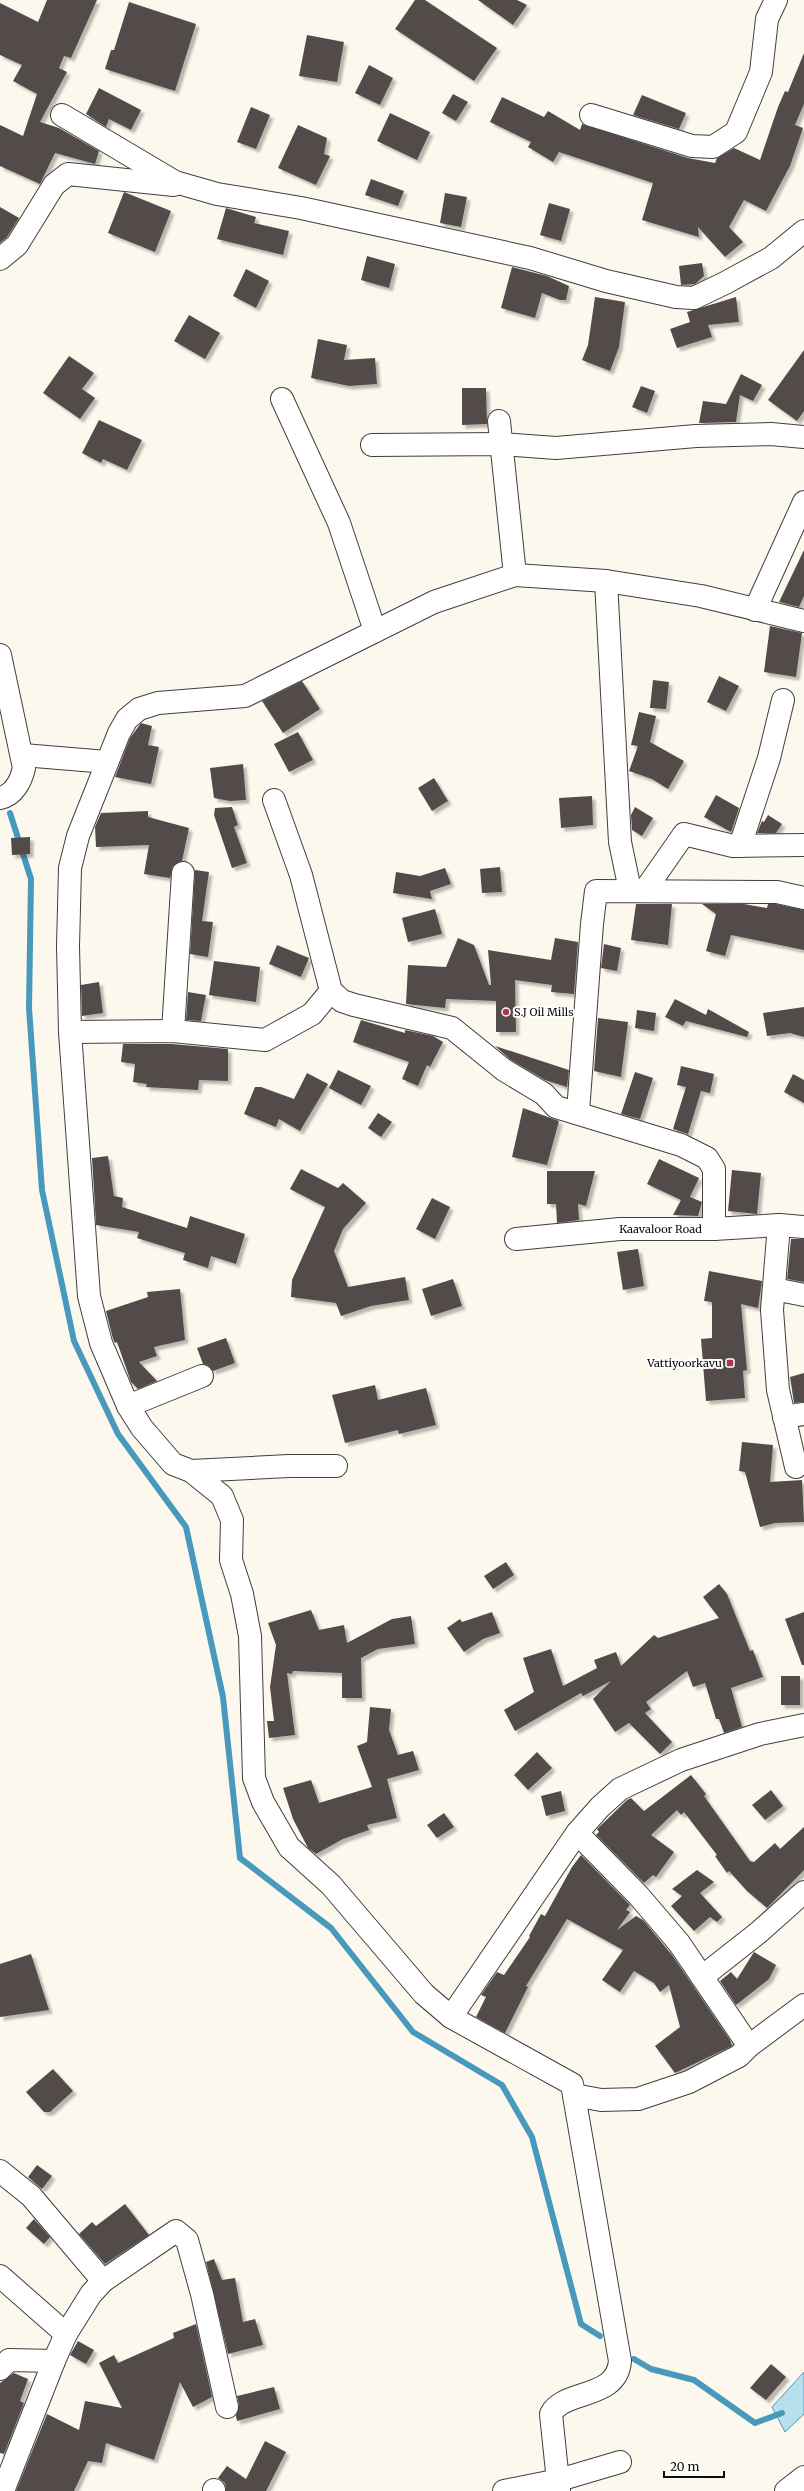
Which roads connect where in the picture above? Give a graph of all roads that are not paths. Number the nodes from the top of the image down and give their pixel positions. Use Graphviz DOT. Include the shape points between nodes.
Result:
graph roads {
  1 [pos="776,0"];
  2 [pos="62,115"];
  3 [pos="591,115"];
  4 [pos="192,187"];
  5 [pos="804,231"];
  6 [pos="0,259"];
  7 [pos="282,399"];
  8 [pos="499,421"];
  9 [pos="804,437"];
  10 [pos="502,444"];
  11 [pos="372,445"];
  12 [pos="804,502"];
  13 [pos="515,575"];
  14 [pos="606,581"];
  15 [pos="755,610"];
  16 [pos="804,621"];
  17 [pos="375,631"];
  18 [pos="0,655"];
  19 [pos="784,700"];
  20 [pos="23,756"];
  21 [pos="107,762"];
  22 [pos="0,798"];
  23 [pos="274,800"];
  24 [pos="804,845"];
  25 [pos="740,846"];
  26 [pos="183,873"];
  27 [pos="637,890"];
  28 [pos="804,898"];
  29 [pos="331,992"];
  30 [pos="174,1031"];
  31 [pos="70,1032"];
  32 [pos="578,1112"];
  33 [pos="779,1225"];
  34 [pos="804,1227"];
  35 [pos="714,1229"];
  36 [pos="516,1239"];
  37 [pos="774,1289"];
  38 [pos="804,1295"];
  39 [pos="202,1376"];
  40 [pos="128,1406"];
  41 [pos="794,1415"];
  42 [pos="336,1466"];
  43 [pos="796,1467"];
  44 [pos="191,1471"];
  45 [pos="804,1725"];
  46 [pos="577,1833"];
  47 [pos="804,1892"];
  48 [pos="702,1977"];
  49 [pos="804,2005"];
  50 [pos="451,2018"];
  51 [pos="749,2046"];
  52 [pos="574,2094"];
  53 [pos="0,2171"];
  54 [pos="0,2276"];
  55 [pos="103,2281"];
  56 [pos="66,2334"];
  57 [pos="54,2361"];
  58 [pos="0,2369"];
  59 [pos="227,2407"];
  60 [pos="620,2462"];
  61 [pos="804,2477"];
  62 [pos="559,2486"];
  63 [pos="3,2491"];
  64 [pos="504,2491"];
  65 [pos="786,2491"];
  1 -- 3 [label="street" via="766,19 761,72 736,132 713,147 692,146"];
  2 -- 4 [label="street" via="175,182"];
  4 -- 5 [label="street" via="530,258 606,281 676,297 694,298 725,283 771,258"];
  4 -- 6 [label="street" via="68,174 54,185 17,245"];
  7 -- 17 [label="street" via="339,523"];
  8 -- 10 [label="street"];
  9 -- 10 [label="street" via="771,434 696,436 619,445 556,448"];
  10 -- 11 [label="street"];
  10 -- 13 [label="street"];
  12 -- 15 [label="street"];
  13 -- 14 [label="street"];
  13 -- 17 [label="street" via="434,602"];
  14 -- 15 [label="street" via="701,596"];
  14 -- 27 [label="street" via="620,842"];
  15 -- 16 [label="street"];
  17 -- 21 [label="street" via="245,696 158,704 139,709 119,732"];
  18 -- 20 [label="street"];
  19 -- 25 [label="street" via="769,758"];
  20 -- 21 [label="street"];
  20 -- 22 [label="street" via="22,776 12,792"];
  21 -- 31 [label="street" via="78,836 70,868"];
  23 -- 29 [label="street" via="301,875"];
  24 -- 25 [label="street"];
  25 -- 27 [label="street" via="684,834"];
  26 -- 30 [label="street"];
  27 -- 28 [label="street" via="777,892"];
  27 -- 32 [label="street" via="596,890"];
  29 -- 30 [label="street" via="312,1014 265,1040"];
  29 -- 32 [label="street" via="342,1001 452,1028 504,1070 544,1094 556,1106"];
  30 -- 31 [label="street"];
  31 -- 40 [label="street" via="89,1296 101,1343"];
  32 -- 35 [label="street" via="681,1145 706,1158 714,1169"];
  33 -- 34 [label="street, Kaavaloor Road"];
  33 -- 35 [label="street, Kaavaloor Road"];
  33 -- 37 [label="street"];
  35 -- 36 [label="street, Kaavaloor Road" via="620,1229"];
  37 -- 38 [label="street"];
  37 -- 41 [label="street" via="772,1318 778,1390"];
  39 -- 40 [label="street"];
  40 -- 44 [label="street" via="142,1428 173,1464"];
  41 -- 43 [label="street"];
  42 -- 44 [label="street"];
  44 -- 50 [label="street" via="222,1496 232,1520 231,1560 242,1594 250,1636 254,1778 263,1802 289,1847 331,1885 424,1994"];
  45 -- 46 [label="street" via="760,1734 681,1760 620,1789 600,1806"];
  46 -- 48 [label="street" via="638,1895 679,1943"];
  46 -- 50 [label="street"];
  47 -- 48 [label="street" via="758,1933"];
  48 -- 51 [label="street"];
  49 -- 51 [label="street"];
  50 -- 52 [label="street" via="572,2084"];
  51 -- 52 [label="street" via="739,2056 689,2082 638,2099 601,2100"];
  52 -- 62 [label="street" via="578,2132 620,2361 611,2382 557,2406 551,2414"];
  53 -- 55 [label="street" via="31,2196"];
  54 -- 56 [label="street"];
  55 -- 56 [label="street" via="91,2294"];
  55 -- 59 [label="street" via="176,2231 187,2240 202,2294"];
  56 -- 57 [label="street"];
  57 -- 58 [label="street" via="9,2360"];
  57 -- 63 [label="street"];
  60 -- 62 [label="street"];
  61 -- 65 [label="street"];
  62 -- 64 [label="street"];
}
